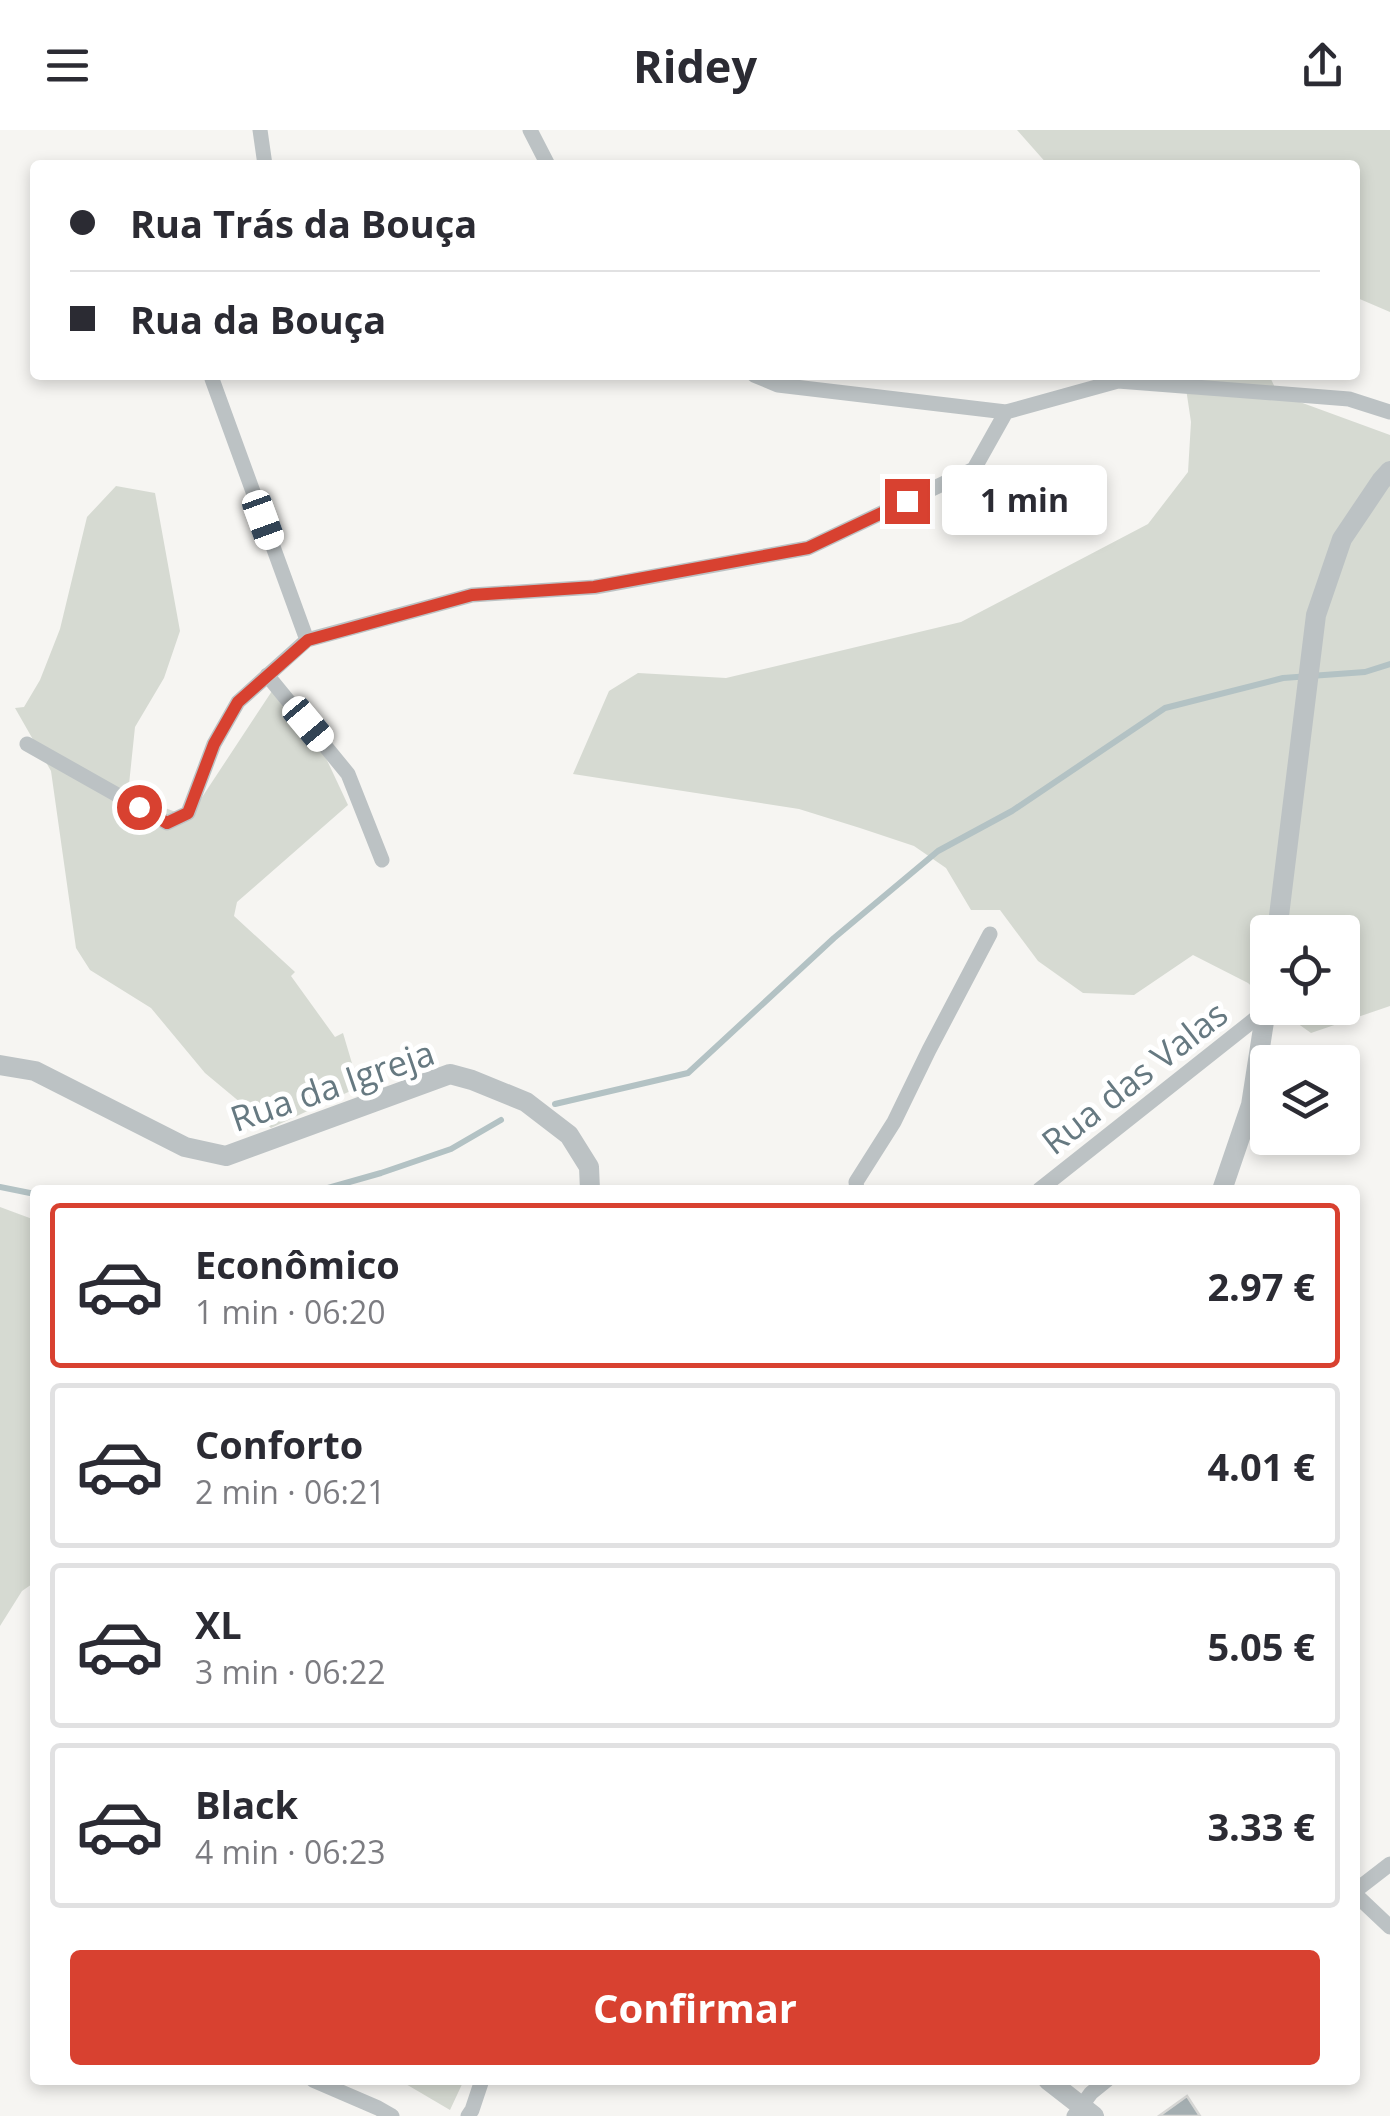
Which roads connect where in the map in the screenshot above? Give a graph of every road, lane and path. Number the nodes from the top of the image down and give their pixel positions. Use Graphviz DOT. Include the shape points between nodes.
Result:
graph roads {
  1 [pos="260,130"];
  2 [pos="530,130"];
  3 [pos="263,160"];
  4 [pos="545,160"];
  5 [pos="212,380"];
  6 [pos="766,380"];
  7 [pos="1006,412"];
  8 [pos="1390,412"];
  9 [pos="1390,471"];
  10 [pos="308,640"];
  11 [pos="267,676"];
  12 [pos="27,744"];
  13 [pos="382,860"];
  14 [pos="1280,915"];
  15 [pos="990,934"];
  16 [pos="1250,1016"];
  17 [pos="1263,1025"];
  18 [pos="0,1065"];
  19 [pos="590,1185"];
  20 [pos="856,1185"];
  21 [pos="1046,1185"];
  22 [pos="1224,1185"];
  23 [pos="1390,1864"];
  24 [pos="1360,1889"];
  25 [pos="1360,1898"];
  26 [pos="1390,1927"];
  27 [pos="325,2085"];
  28 [pos="480,2085"];
  29 [pos="1053,2085"];
  30 [pos="1100,2085"];
  31 [pos="1083,2112"];
  32 [pos="392,2116"];
  33 [pos="468,2116"];
  1 -- 3 [label="street"];
  2 -- 4 [label="street"];
  5 -- 10 [label="street"];
  6 -- 7 [label="street"];
  7 -- 8 [label="street" via="1118,381 1349,399"];
  7 -- 10 [label="street" via="974,470 808,548 594,587 472,595"];
  9 -- 14 [label="street" via="1342,539 1316,615"];
  10 -- 11 [label="street"];
  11 -- 12 [label="street" via="238,702 188,813 167,823"];
  11 -- 13 [label="street" via="348,774"];
  15 -- 20 [label="street"];
  16 -- 21 [label="street, Rua das Valas"];
  17 -- 22 [label="street" via="1251,1105"];
  18 -- 19 [label="street, Rua da Igreja" via="35,1071 185,1147 226,1156 450,1074 526,1102 568,1135 589,1167"];
  23 -- 24 [label="street"];
  25 -- 26 [label="street"];
  27 -- 32 [label="street"];
  28 -- 33 [label="street"];
  29 -- 31 [label="street"];
  30 -- 31 [label="street"];
}
